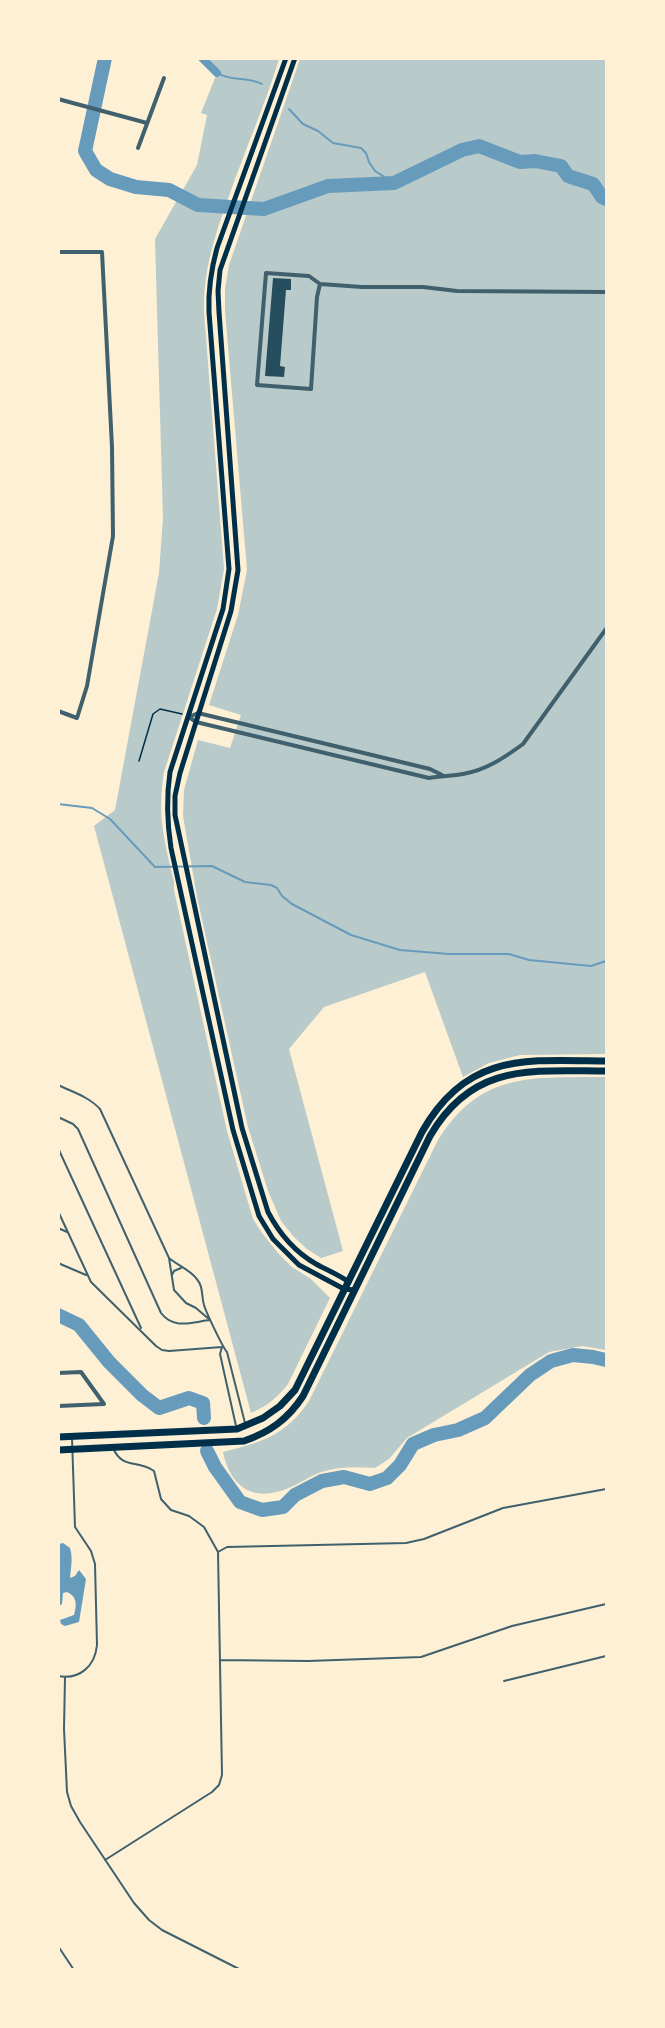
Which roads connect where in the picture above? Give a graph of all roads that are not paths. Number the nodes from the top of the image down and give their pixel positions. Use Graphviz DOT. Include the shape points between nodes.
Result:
graph roads {
  1 [pos="286,58"];
  2 [pos="295,58"];
  3 [pos="164,78"];
  4 [pos="58,99"];
  5 [pos="147,123"];
  6 [pos="138,148"];
  7 [pos="58,252"];
  8 [pos="320,284"];
  9 [pos="606,292"];
  10 [pos="606,628"];
  11 [pos="58,711"];
  12 [pos="198,713"];
  13 [pos="189,717"];
  14 [pos="196,722"];
  15 [pos="442,775"];
  16 [pos="606,1061"];
  17 [pos="606,1071"];
  18 [pos="58,1085"];
  19 [pos="58,1117"];
  20 [pos="58,1148"];
  21 [pos="58,1212"];
  22 [pos="58,1228"];
  23 [pos="67,1232"];
  24 [pos="169,1258"];
  25 [pos="58,1263"];
  26 [pos="181,1268"];
  27 [pos="172,1275"];
  28 [pos="87,1276"];
  29 [pos="348,1281"];
  30 [pos="344,1289"];
  31 [pos="355,1290"];
  32 [pos="203,1303"];
  33 [pos="196,1308"];
  34 [pos="210,1320"];
  35 [pos="142,1330"];
  36 [pos="222,1347"];
  37 [pos="58,1373"];
  38 [pos="58,1406"];
  39 [pos="246,1427"];
  40 [pos="237,1429"];
  41 [pos="72,1436"];
  42 [pos="58,1437"];
  43 [pos="113,1448"];
  44 [pos="58,1450"];
  45 [pos="72,1450"];
  46 [pos="606,1489"];
  47 [pos="218,1552"];
  48 [pos="606,1604"];
  49 [pos="606,1656"];
  50 [pos="220,1660"];
  51 [pos="58,1676"];
  52 [pos="65,1677"];
  53 [pos="504,1681"];
  54 [pos="58,1729"];
  55 [pos="64,1729"];
  56 [pos="105,1860"];
  57 [pos="58,1946"];
  58 [pos="74,1970"];
  59 [pos="241,1970"];
  1 -- 13 [label="main road" via="211,270 208,291 229,569 223,609"];
  2 -- 12 [label="main road" via="220,270 218,291 238,570 231,611"];
  3 -- 5 [label="street"];
  4 -- 5 [label="street"];
  5 -- 6 [label="street"];
  7 -- 11 [label="street" via="102,252 113,536 87,686 77,718"];
  8 -- 8 [label="street" via="309,276 266,273 257,385 311,389"];
  8 -- 9 [label="street" via="458,291"];
  10 -- 15 [label="street" via="523,744 484,768"];
  12 -- 13 [label="street"];
  12 -- 14 [label="main road"];
  12 -- 15 [label="street"];
  13 -- 14 [label="street"];
  13 -- 30 [label="main road" via="170,772 167,817 232,1130 259,1216 273,1239 309,1271"];
  14 -- 15 [label="street" via="429,778"];
  14 -- 29 [label="main road" via="175,796 175,815 242,1128 275,1225 297,1250"];
  16 -- 29 [label="highway" via="536,1060 505,1064 480,1074 449,1095 422,1132"];
  17 -- 31 [label="highway" via="523,1072 484,1083 455,1102 430,1136"];
  18 -- 24 [label="lane" via="94,1102 100,1109"];
  19 -- 34 [label="lane" via="78,1129 166,1320 173,1324"];
  20 -- 35 [label="lane"];
  21 -- 23 [label="lane"];
  22 -- 23 [label="lane"];
  23 -- 28 [label="lane"];
  24 -- 26 [label="lane"];
  24 -- 27 [label="lane"];
  25 -- 28 [label="lane"];
  26 -- 27 [label="lane"];
  26 -- 32 [label="lane" via="200,1284"];
  27 -- 33 [label="lane" via="177,1295"];
  28 -- 35 [label="lane"];
  29 -- 30 [label="highway"];
  29 -- 31 [label="main road"];
  30 -- 31 [label="main road"];
  30 -- 39 [label="highway" via="295,1390 272,1412"];
  31 -- 43 [label="highway" via="303,1396 288,1417 244,1441"];
  32 -- 33 [label="lane"];
  32 -- 34 [label="lane"];
  33 -- 34 [label="lane"];
  34 -- 36 [label="lane"];
  35 -- 36 [label="lane" via="162,1350"];
  36 -- 39 [label="lane" via="227,1352"];
  36 -- 40 [label="lane" via="220,1354"];
  37 -- 38 [label="street" via="81,1372 104,1404"];
  39 -- 40 [label="highway"];
  40 -- 41 [label="highway"];
  41 -- 42 [label="highway"];
  41 -- 45 [label="lane"];
  43 -- 45 [label="highway"];
  43 -- 47 [label="lane" via="122,1461 154,1471 161,1499 171,1510 204,1527"];
  44 -- 45 [label="highway"];
  45 -- 52 [label="lane" via="75,1527 95,1564 97,1645 90,1666 81,1674"];
  46 -- 47 [label="lane" via="503,1508 406,1543 227,1547"];
  47 -- 50 [label="lane"];
  48 -- 50 [label="lane" via="512,1626 421,1657"];
  49 -- 53 [label="lane"];
  50 -- 56 [label="lane" via="219,1785"];
  51 -- 52 [label="lane"];
  52 -- 55 [label="lane"];
  54 -- 55 [label="lane"];
  55 -- 56 [label="lane" via="66,1785 71,1806"];
  56 -- 59 [label="lane" via="149,1920"];
  57 -- 58 [label="lane"];
}
